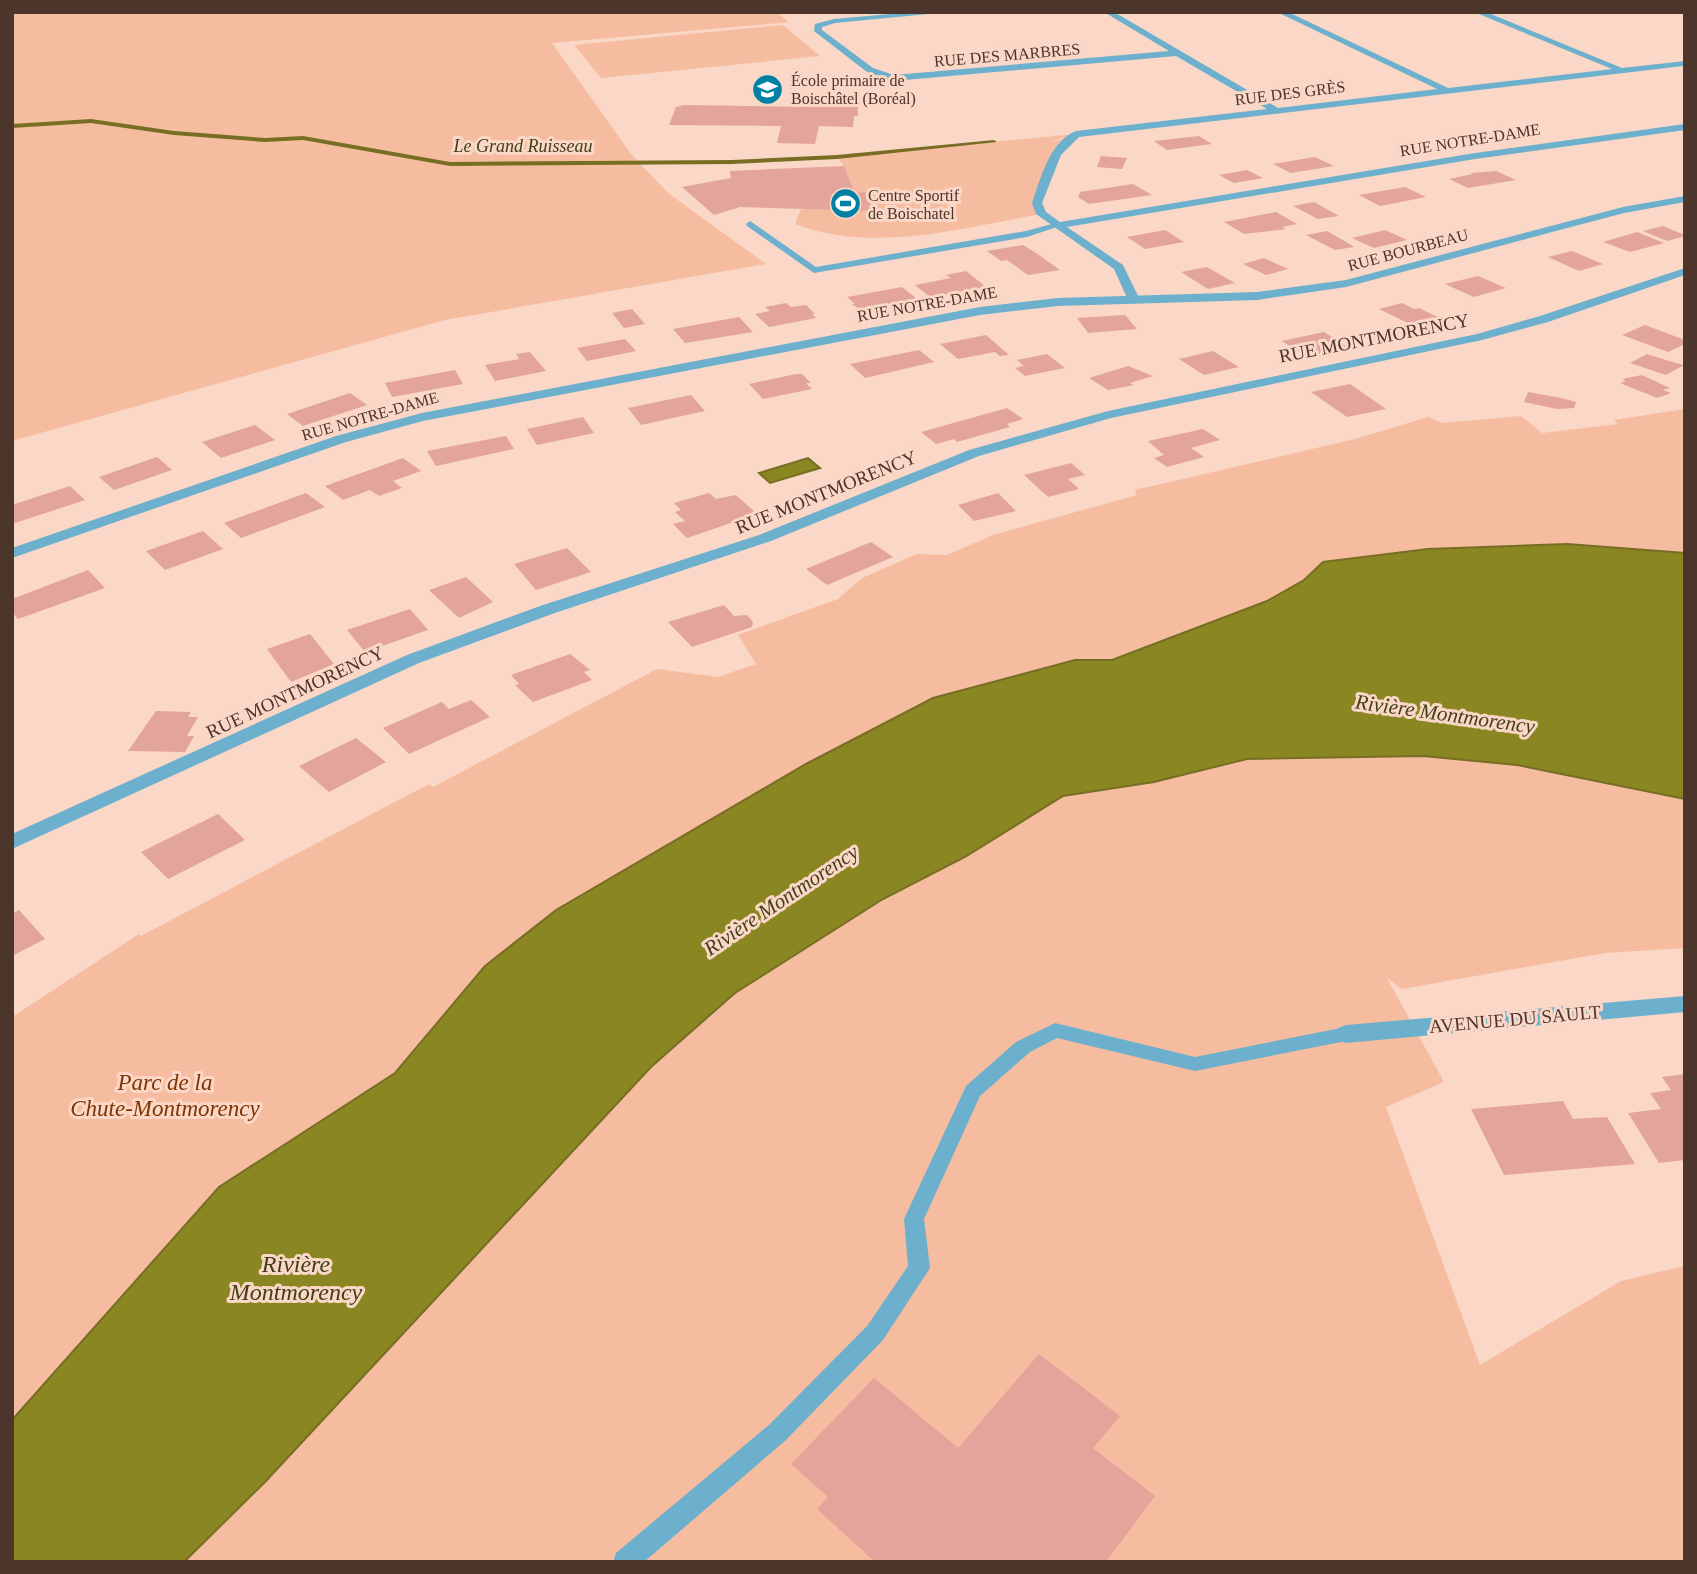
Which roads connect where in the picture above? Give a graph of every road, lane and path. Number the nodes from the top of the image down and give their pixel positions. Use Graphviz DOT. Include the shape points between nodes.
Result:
graph roads {
  1 [pos="945,12"];
  2 [pos="1108,12"];
  3 [pos="1281,12"];
  4 [pos="1478,12"];
  5 [pos="818,26"];
  6 [pos="1177,53"];
  7 [pos="1683,63"];
  8 [pos="1622,70"];
  9 [pos="1447,90"];
  10 [pos="1275,110"];
  11 [pos="1685,127"];
  12 [pos="1685,199"];
  13 [pos="750,224"];
  14 [pos="1059,225"];
  15 [pos="1685,271"];
  16 [pos="1135,300"];
  17 [pos="12,553"];
  18 [pos="12,842"];
  19 [pos="1685,1004"];
  20 [pos="1346,1034"];
  21 [pos="625,1562"];
  1 -- 5 [label="street"];
  2 -- 6 [label="street"];
  3 -- 9 [label="street"];
  4 -- 8 [label="street, RUE DES GRÈS"];
  5 -- 6 [label="street, RUE DES MARBRES" via="818,31 870,70 893,78"];
  6 -- 10 [label="street"];
  7 -- 8 [label="street, RUE DES GRÈS"];
  8 -- 9 [label="street, RUE DES GRÈS"];
  9 -- 10 [label="street, RUE DES GRÈS"];
  10 -- 14 [label="street, RUE DES GRÈS" via="1076,134 1066,139 1037,203 1041,214"];
  11 -- 14 [label="street, RUE NOTRE-DAME" via="1461,158"];
  12 -- 16 [label="street, RUE BOURBEAU" via="1623,210 1346,283 1257,296"];
  13 -- 14 [label="lane" via="814,270"];
  14 -- 16 [label="street" via="1119,267"];
  15 -- 18 [label="street, RUE MONTMORENCY" via="1478,337 1194,395 974,453 765,538 413,659"];
  16 -- 17 [label="street, RUE NOTRE-DAME" via="980,311 422,417 341,439"];
  19 -- 20 [label="street, AVENUE DU SAULT"];
  20 -- 21 [label="lane" via="1195,1064 1055,1030 1023,1047 973,1091 914,1219 919,1268 875,1333 778,1432"];
}
